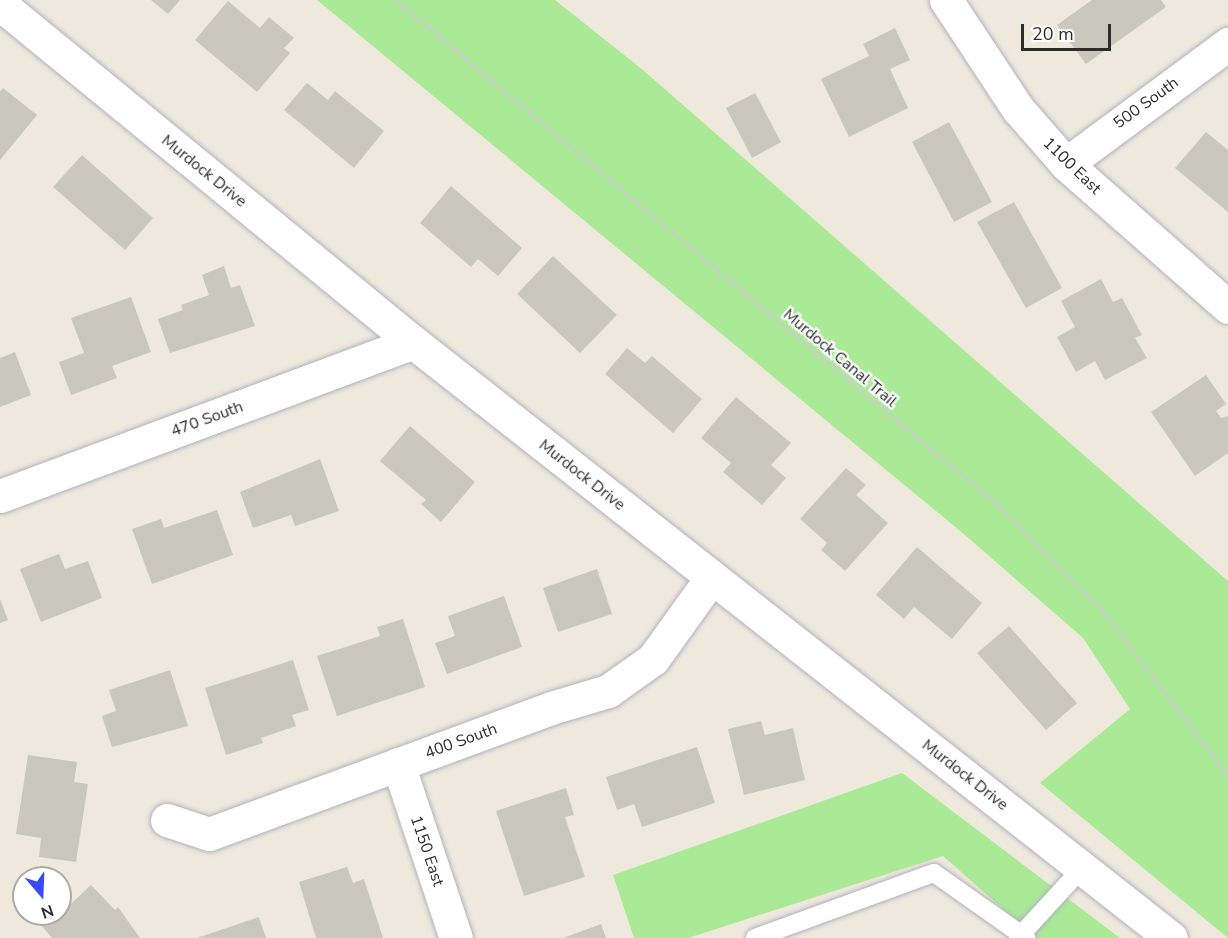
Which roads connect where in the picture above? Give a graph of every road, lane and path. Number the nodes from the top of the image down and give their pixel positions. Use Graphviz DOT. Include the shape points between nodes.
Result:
graph roads {
  1 [pos="394,0"];
  2 [pos="946,0"];
  3 [pos="0,4"];
  4 [pos="1228,44"];
  5 [pos="1066,164"];
  6 [pos="1228,307"];
  7 [pos="413,342"];
  8 [pos="0,496"];
  9 [pos="712,577"];
  10 [pos="398,764"];
  11 [pos="1228,776"];
  12 [pos="167,820"];
  13 [pos="1083,867"];
  14 [pos="1023,937"];
  15 [pos="456,938"];
  16 [pos="755,938"];
  17 [pos="1171,938"];
  1 -- 11 [label="path, Murdock Canal Trail" via="1000,507 1101,609"];
  2 -- 5 [label="street, 1100 East" via="1018,109"];
  3 -- 7 [label="street, Murdock Drive"];
  4 -- 5 [label="street, 500 South"];
  5 -- 6 [label="street, 1100 East"];
  7 -- 8 [label="street, 470 South"];
  7 -- 9 [label="street, Murdock Drive"];
  9 -- 10 [label="street, 400 South" via="653,659 608,691"];
  9 -- 13 [label="street, Murdock Drive"];
  10 -- 12 [label="street, 400 South" via="209,834"];
  10 -- 15 [label="street, 1150 East"];
  13 -- 14 [label="lane"];
  13 -- 17 [label="street, Murdock Drive"];
  14 -- 16 [label="lane" via="934,873"];
}
